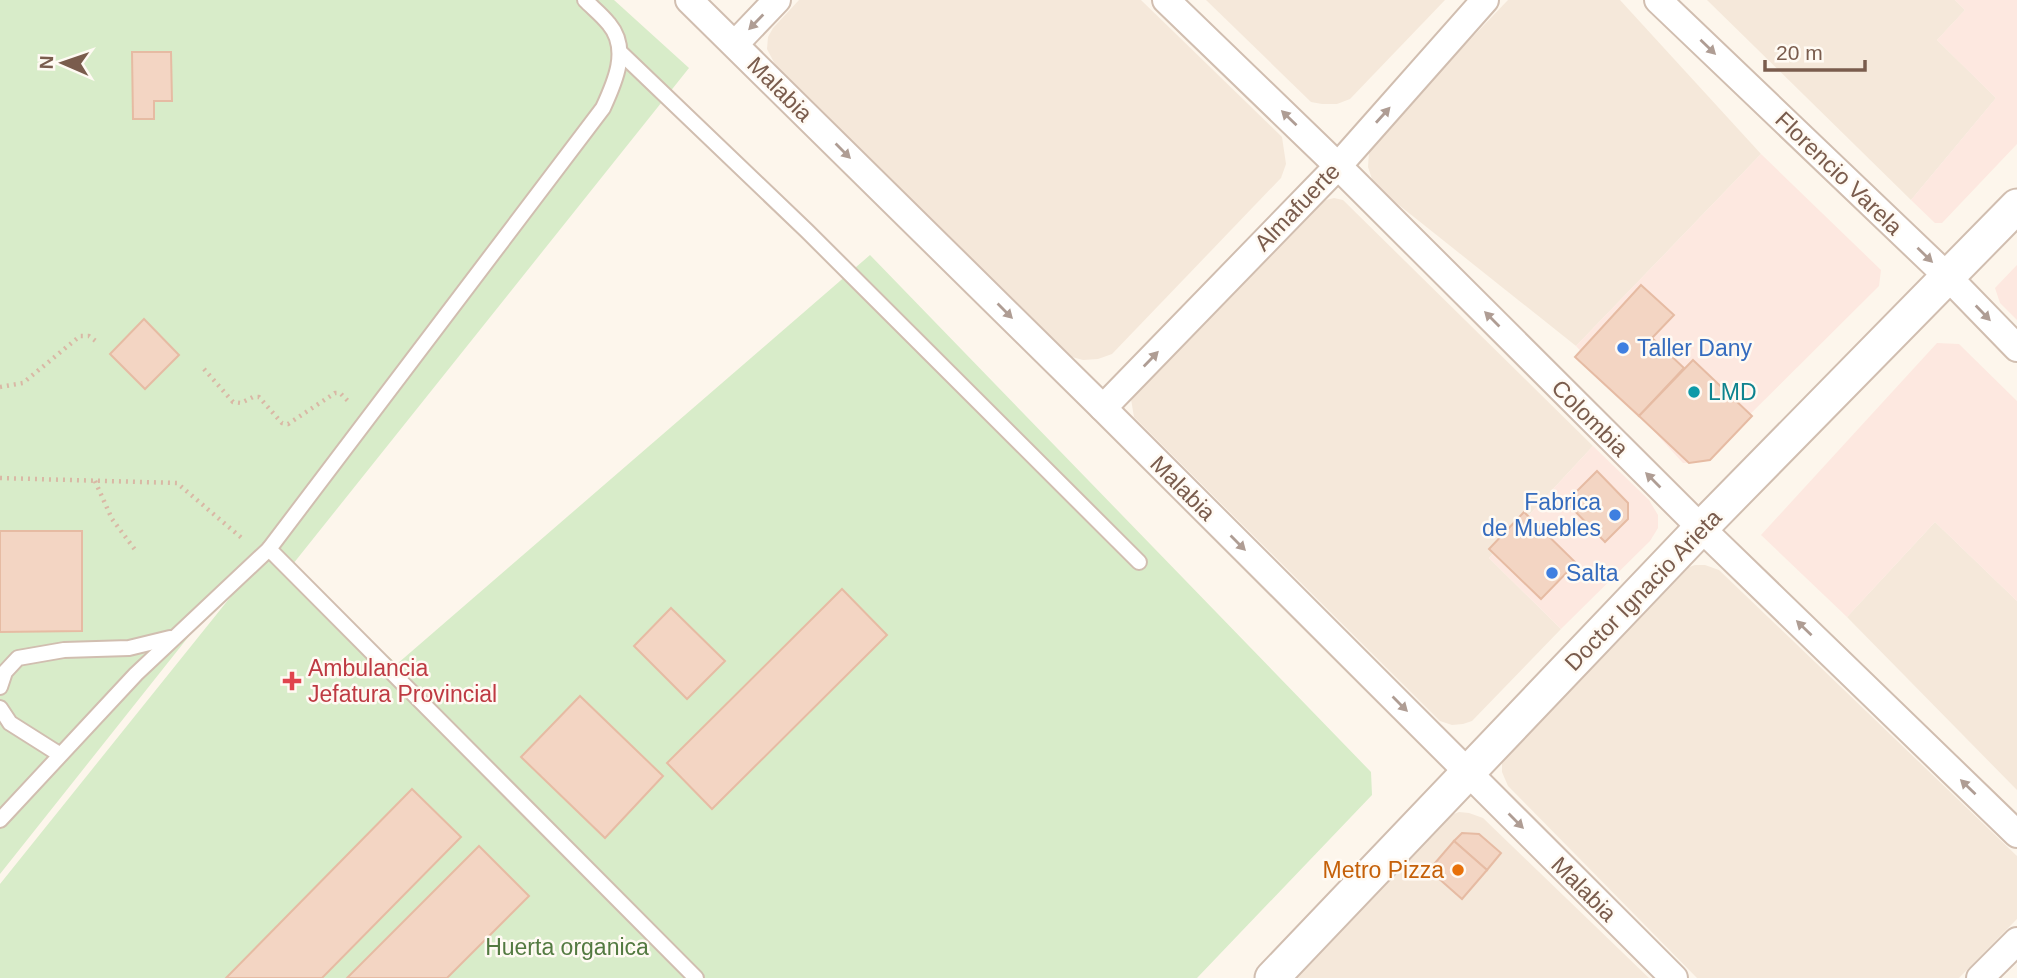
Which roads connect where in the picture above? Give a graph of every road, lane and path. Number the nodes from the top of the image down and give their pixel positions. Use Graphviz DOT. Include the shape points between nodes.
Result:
graph roads {
  1 [pos="585,0"];
  2 [pos="690,0"];
  3 [pos="777,0"];
  4 [pos="1166,0"];
  5 [pos="1485,0"];
  6 [pos="1658,0"];
  7 [pos="735,44"];
  8 [pos="621,53"];
  9 [pos="1338,166"];
  10 [pos="2017,206"];
  11 [pos="1949,278"];
  12 [pos="97,342"];
  13 [pos="2017,348"];
  14 [pos="204,369"];
  15 [pos="0,387"];
  16 [pos="1103,408"];
  17 [pos="366,419"];
  18 [pos="0,478"];
  19 [pos="95,481"];
  20 [pos="1701,528"];
  21 [pos="136,551"];
  22 [pos="265,553"];
  23 [pos="1139,562"];
  24 [pos="172,638"];
  25 [pos="0,687"];
  26 [pos="0,708"];
  27 [pos="59,754"];
  28 [pos="1468,773"];
  29 [pos="0,820"];
  30 [pos="2017,834"];
  31 [pos="2017,941"];
  32 [pos="696,978"];
  33 [pos="1272,978"];
  34 [pos="1674,978"];
  35 [pos="1980,978"];
  1 -- 8 [label="lane" via="611,26"];
  2 -- 7 [label="street, Malabia"];
  3 -- 7 [label="street, one-way"];
  9 -- 4 [label="street, Colombia, one-way"];
  9 -- 5 [label="street, Almafuerte, one-way"];
  6 -- 11 [label="street, Florencio Varela, one-way"];
  7 -- 16 [label="street, Malabia, one-way"];
  8 -- 17 [label="lane" via="603,108"];
  8 -- 23 [label="lane"];
  16 -- 9 [label="street, Almafuerte, one-way"];
  20 -- 9 [label="street, Colombia, one-way"];
  10 -- 11 [label="street, Doctor Ignacio Arieta"];
  11 -- 13 [label="street, Florencio Varela, one-way"];
  11 -- 20 [label="street, Doctor Ignacio Arieta"];
  12 -- 15 [label="path" via="80,336 23,383"];
  14 -- 17 [label="path" via="233,402 259,397 282,423 288,424 338,392"];
  16 -- 28 [label="street, Malabia, one-way"];
  17 -- 22 [label="lane"];
  18 -- 19 [label="path"];
  19 -- 21 [label="path" via="112,519"];
  19 -- 22 [label="path" via="177,483"];
  20 -- 28 [label="street, Doctor Ignacio Arieta"];
  30 -- 20 [label="street, Colombia, one-way"];
  22 -- 24 [label="lane"];
  22 -- 32 [label="lane"];
  24 -- 25 [label="lane" via="129,648 64,650 18,658 5,672"];
  24 -- 27 [label="lane"];
  26 -- 27 [label="lane" via="10,723"];
  27 -- 29 [label="lane"];
  28 -- 33 [label="street, Doctor Ignacio Arieta"];
  28 -- 34 [label="street, Malabia, one-way"];
  31 -- 35 [label="street"];
}
